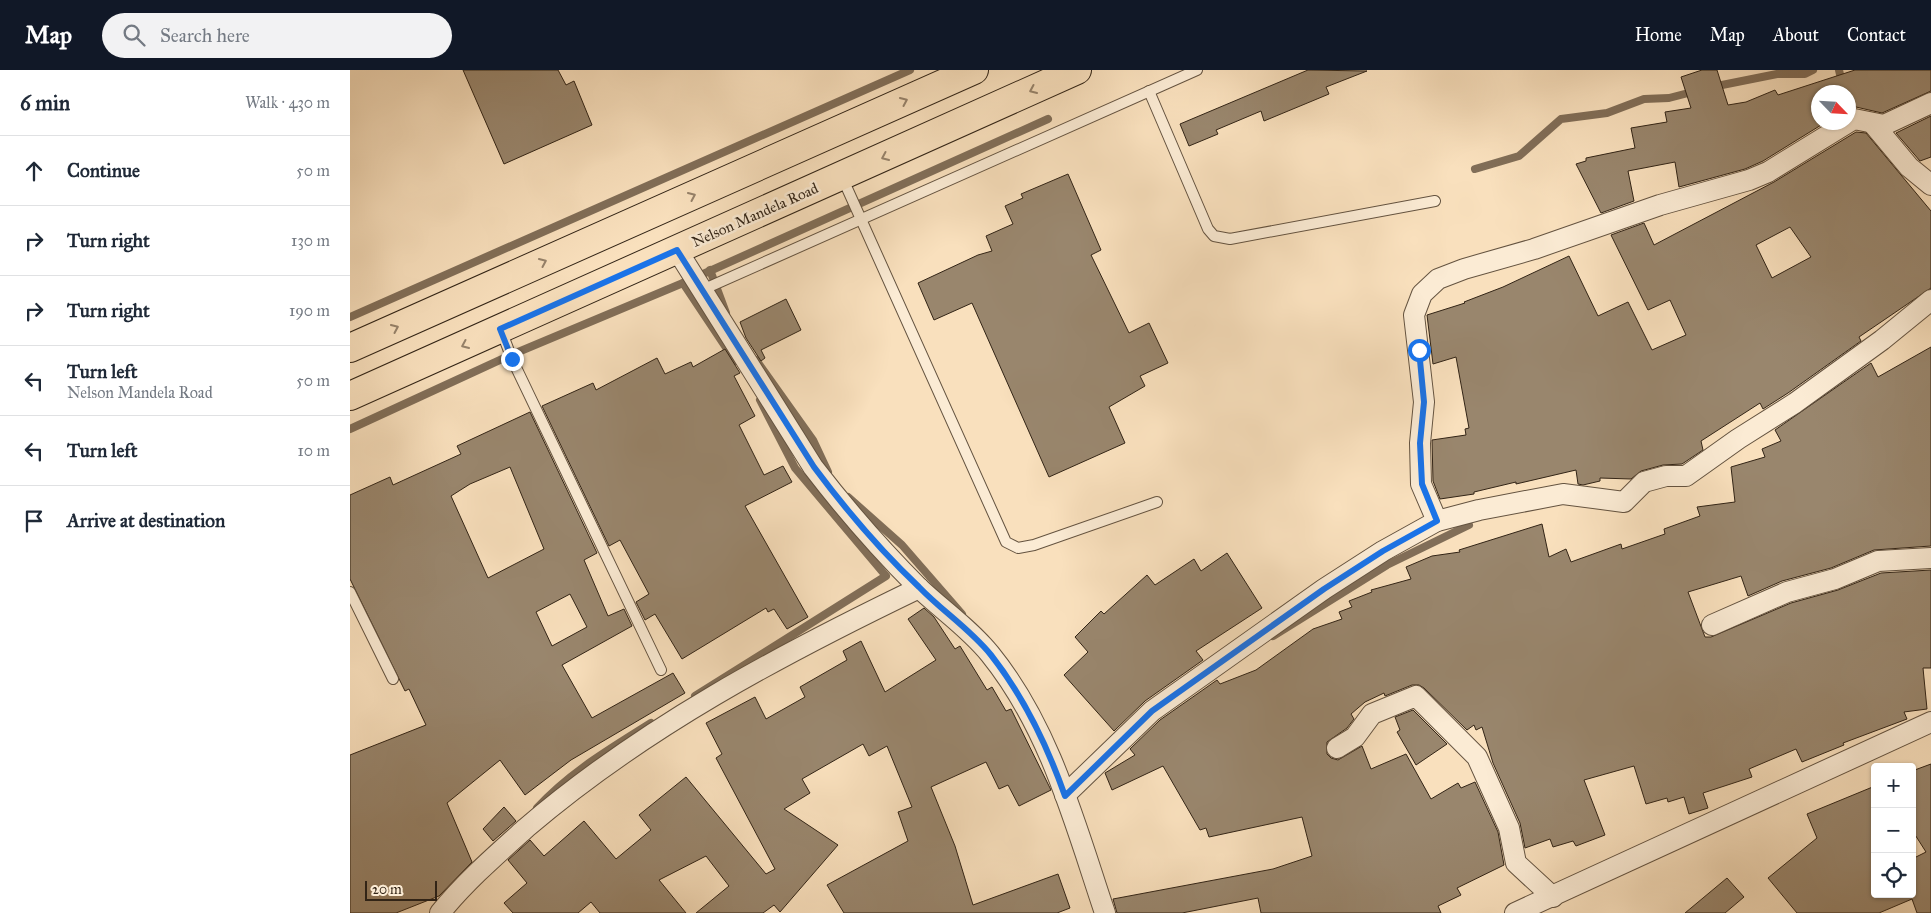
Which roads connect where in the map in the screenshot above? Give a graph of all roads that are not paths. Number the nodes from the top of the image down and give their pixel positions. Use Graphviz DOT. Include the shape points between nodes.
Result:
graph roads {
  1 [pos="974,70"];
  2 [pos="1077,70"];
  3 [pos="1197,70"];
  4 [pos="1149,91"];
  5 [pos="1931,103"];
  6 [pos="1874,124"];
  7 [pos="842,176"];
  8 [pos="1931,185"];
  9 [pos="1435,201"];
  10 [pos="859,220"];
  11 [pos="677,250"];
  12 [pos="702,290"];
  13 [pos="1931,300"];
  14 [pos="500,329"];
  15 [pos="350,348"];
  16 [pos="350,396"];
  17 [pos="1157,502"];
  18 [pos="1437,521"];
  19 [pos="1931,558"];
  20 [pos="919,588"];
  21 [pos="350,592"];
  22 [pos="1712,625"];
  23 [pos="661,670"];
  24 [pos="393,679"];
  25 [pos="1931,722"];
  26 [pos="1337,748"];
  27 [pos="1065,796"];
  28 [pos="1553,897"];
  29 [pos="440,913"];
  30 [pos="1105,913"];
  31 [pos="1515,913"];
  15 -- 1 [label="main road, one-way"];
  2 -- 7 [label="main road, Nelson Mandela Road, one-way"];
  3 -- 4 [label="lane"];
  4 -- 9 [label="lane" via="1208,229 1214,236 1230,239"];
  4 -- 10 [label="lane"];
  5 -- 6 [label="street" via="1891,123"];
  6 -- 8 [label="street" via="1909,167"];
  6 -- 18 [label="street" via="1854,119 1768,172 1749,180 1660,204 1534,250 1438,279 1422,294 1414,315 1424,402 1420,443 1422,484"];
  7 -- 10 [label="lane"];
  7 -- 11 [label="main road, Nelson Mandela Road"];
  10 -- 12 [label="lane"];
  10 -- 17 [label="lane" via="1006,542 1018,548 1034,545"];
  11 -- 12 [label="street"];
  11 -- 14 [label="main road, Nelson Mandela Road"];
  12 -- 20 [label="street" via="814,467 859,525"];
  13 -- 18 [label="street" via="1795,403 1686,476 1666,476 1644,482 1624,502 1563,494"];
  14 -- 16 [label="main road, Nelson Mandela Road, one-way"];
  14 -- 23 [label="lane"];
  18 -- 27 [label="street" via="1324,589 1152,711"];
  19 -- 22 [label="street" via="1878,561 1835,579 1786,592"];
  20 -- 27 [label="street" via="964,626 1006,676 1020,696 1046,748"];
  20 -- 29 [label="street" via="812,640 641,740 560,799 500,851"];
  21 -- 24 [label="lane"];
  25 -- 28 [label="street"];
  26 -- 28 [label="street" via="1355,737 1372,714 1416,696 1477,757 1509,828 1516,863"];
  27 -- 30 [label="street"];
  28 -- 31 [label="street"];
}
